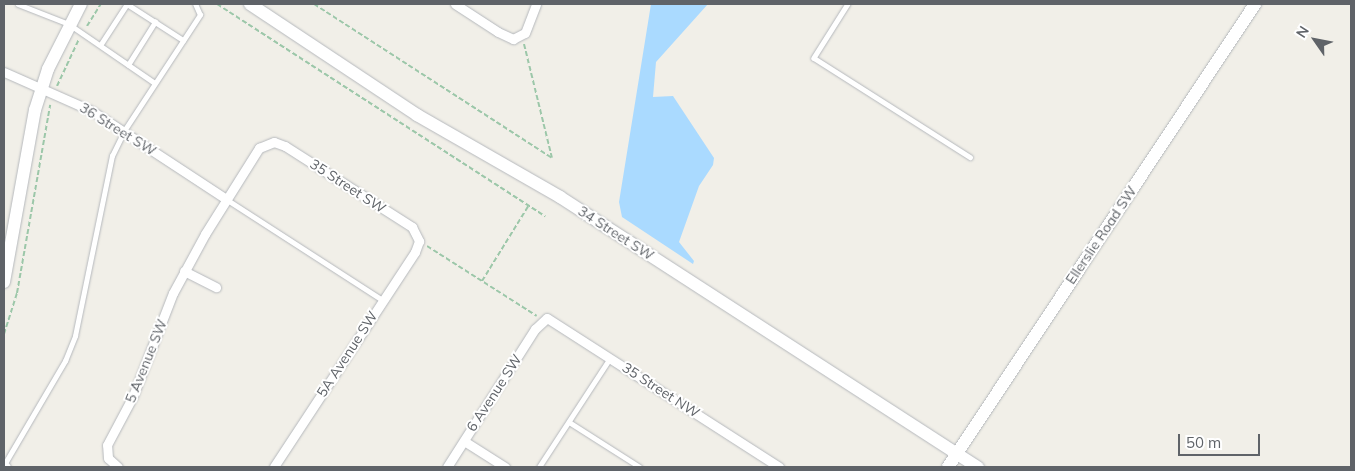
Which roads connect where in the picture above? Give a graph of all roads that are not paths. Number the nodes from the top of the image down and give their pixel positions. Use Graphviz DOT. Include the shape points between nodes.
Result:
graph roads {
  1 [pos="18,4"];
  2 [pos="81,4"];
  3 [pos="127,4"];
  4 [pos="195,4"];
  5 [pos="250,4"];
  6 [pos="455,4"];
  7 [pos="536,4"];
  8 [pos="848,4"];
  9 [pos="1255,4"];
  10 [pos="155,22"];
  11 [pos="69,24"];
  12 [pos="183,40"];
  13 [pos="101,44"];
  14 [pos="128,65"];
  15 [pos="4,72"];
  16 [pos="155,83"];
  17 [pos="42,86"];
  18 [pos="124,131"];
  19 [pos="268,142"];
  20 [pos="970,157"];
  21 [pos="226,199"];
  22 [pos="419,240"];
  23 [pos="184,271"];
  24 [pos="4,282"];
  25 [pos="216,287"];
  26 [pos="383,300"];
  27 [pos="543,320"];
  28 [pos="611,357"];
  29 [pos="569,422"];
  30 [pos="464,441"];
  31 [pos="957,454"];
  32 [pos="5,466"];
  33 [pos="118,467"];
  34 [pos="274,467"];
  35 [pos="447,467"];
  36 [pos="505,467"];
  37 [pos="539,467"];
  38 [pos="640,467"];
  39 [pos="778,467"];
  40 [pos="948,467"];
  41 [pos="978,467"];
  1 -- 11 [label="lane"];
  2 -- 11 [label="main road"];
  3 -- 10 [label="lane"];
  3 -- 13 [label="lane"];
  4 -- 12 [label="lane" via="200,15"];
  5 -- 31 [label="main road, 34 Street SW" via="417,115 560,197"];
  6 -- 7 [label="street" via="506,37 522,37"];
  8 -- 20 [label="lane" via="814,58"];
  9 -- 31 [label="main road, Ellerslie Road SW"];
  10 -- 12 [label="lane"];
  10 -- 14 [label="lane"];
  11 -- 13 [label="lane"];
  11 -- 17 [label="main road"];
  12 -- 16 [label="lane"];
  13 -- 14 [label="lane"];
  14 -- 16 [label="lane"];
  15 -- 17 [label="street, 36 Street SW"];
  16 -- 18 [label="lane"];
  17 -- 18 [label="street, 36 Street SW"];
  17 -- 24 [label="main road" via="28,136"];
  18 -- 21 [label="street, 36 Street SW"];
  18 -- 32 [label="lane" via="107,175 75,336 65,362"];
  19 -- 21 [label="street, 5 Avenue SW" via="259,148"];
  19 -- 22 [label="street, 35 Street SW" via="285,146 412,227"];
  21 -- 23 [label="street, 5 Avenue SW"];
  21 -- 26 [label="lane"];
  22 -- 26 [label="street, 5A Avenue SW" via="415,252"];
  23 -- 25 [label="street"];
  23 -- 33 [label="street, 5 Avenue SW" via="133,396 106,449 108,458"];
  26 -- 34 [label="street, 5A Avenue SW"];
  27 -- 28 [label="street, 35 Street NW" via="553,319"];
  27 -- 30 [label="street, 6 Avenue SW"];
  28 -- 29 [label="lane"];
  28 -- 39 [label="street, 35 Street NW"];
  29 -- 37 [label="lane"];
  29 -- 38 [label="lane"];
  30 -- 35 [label="street, 6 Avenue SW"];
  30 -- 36 [label="street"];
  31 -- 40 [label="main road, Ellerslie Road SW"];
  31 -- 41 [label="main road, 34 Street SW"];
}
